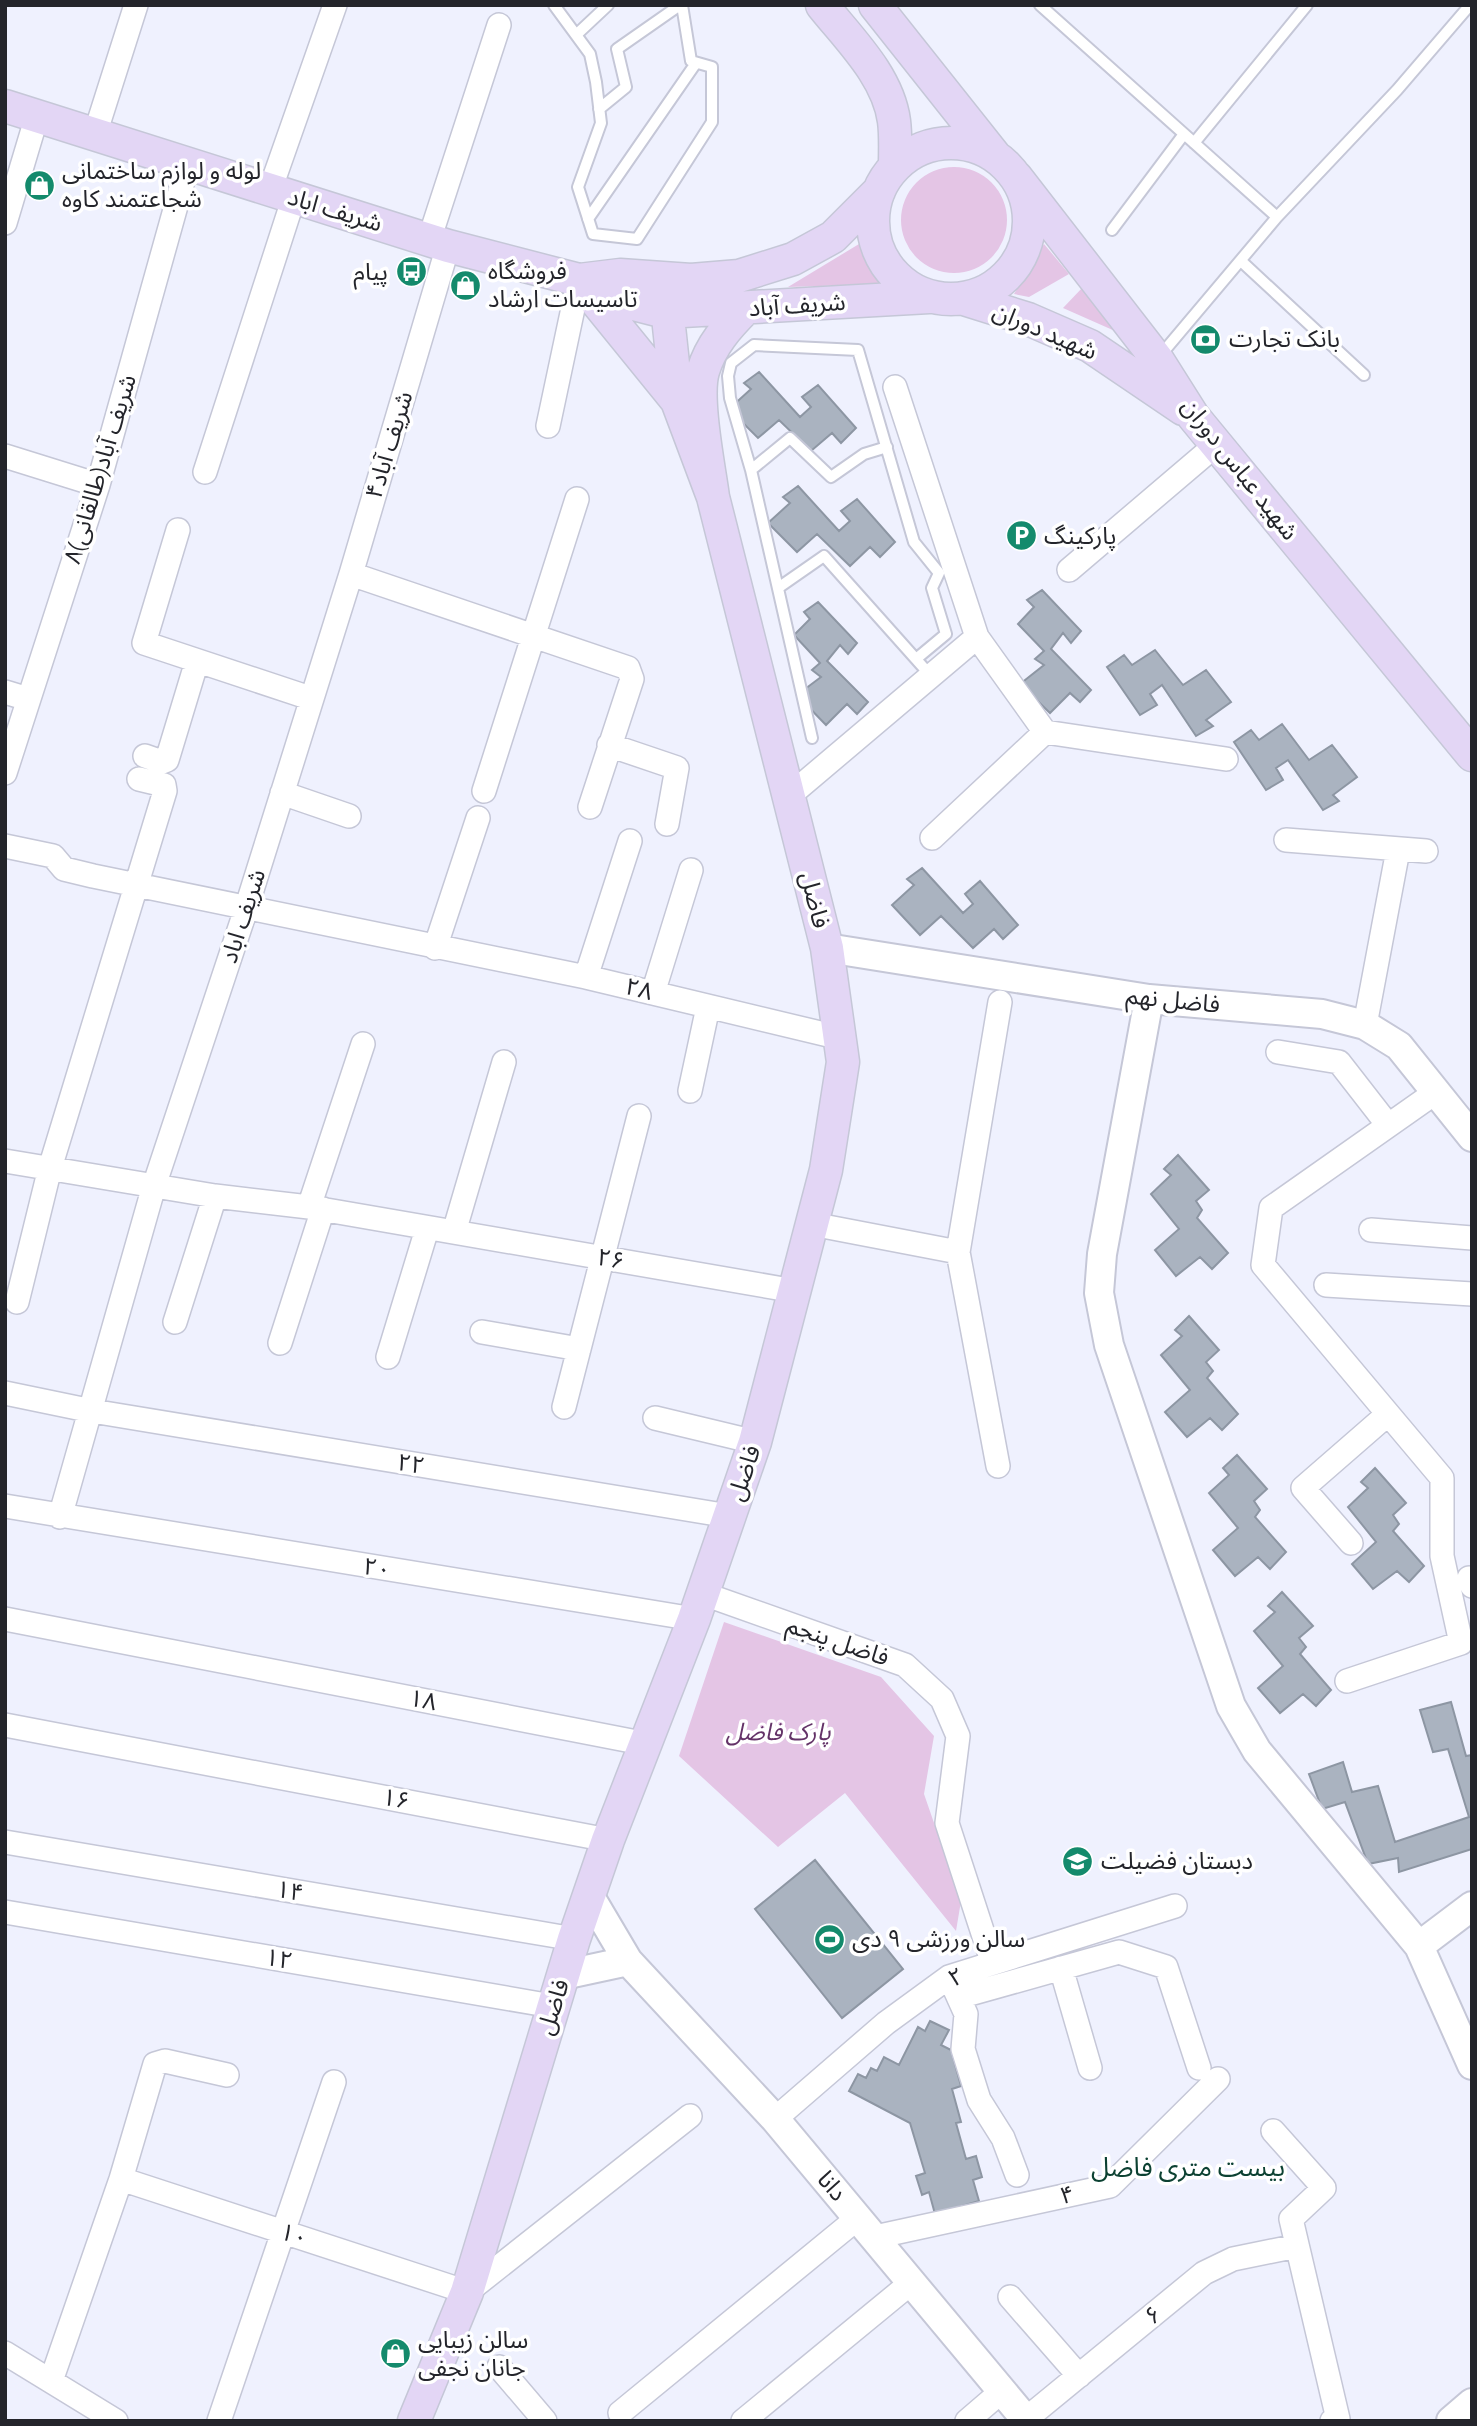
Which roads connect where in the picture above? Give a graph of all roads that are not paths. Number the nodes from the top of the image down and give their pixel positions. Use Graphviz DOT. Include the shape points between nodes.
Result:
graph roads {
  1 [pos="136,5"];
  2 [pos="335,5"];
  3 [pos="554,5"];
  4 [pos="608,5"];
  5 [pos="681,5"];
  6 [pos="822,5"];
  7 [pos="875,5"];
  8 [pos="1040,5"];
  9 [pos="1307,5"];
  10 [pos="1470,5"];
  11 [pos="499,25"];
  12 [pos="576,35"];
  13 [pos="696,63"];
  14 [pos="5,106"];
  15 [pos="599,109"];
  16 [pos="37,116"];
  17 [pos="94,134"];
  18 [pos="1184,134"];
  19 [pos="1194,142"];
  20 [pos="188,163"];
  21 [pos="1006,166"];
  22 [pos="887,178"];
  23 [pos="282,193"];
  24 [pos="1277,217"];
  25 [pos="588,219"];
  26 [pos="5,223"];
  27 [pos="1112,230"];
  28 [pos="439,243"];
  29 [pos="1241,261"];
  30 [pos="579,280"];
  31 [pos="664,280"];
  32 [pos="929,297"];
  33 [pos="964,299"];
  34 [pos="746,308"];
  35 [pos="665,312"];
  36 [pos="1157,359"];
  37 [pos="1364,375"];
  38 [pos="895,387"];
  39 [pos="677,401"];
  40 [pos="1193,416"];
  41 [pos="548,426"];
  42 [pos="1217,444"];
  43 [pos="887,447"];
  44 [pos="5,456"];
  45 [pos="751,470"];
  46 [pos="205,472"];
  47 [pos="98,485"];
  48 [pos="713,497"];
  49 [pos="578,499"];
  50 [pos="178,530"];
  51 [pos="1069,570"];
  52 [pos="351,574"];
  53 [pos="778,588"];
  54 [pos="533,637"];
  55 [pos="978,637"];
  56 [pos="328,644"];
  57 [pos="197,660"];
  58 [pos="923,668"];
  59 [pos="5,692"];
  60 [pos="310,698"];
  61 [pos="28,699"];
  62 [pos="1045,732"];
  63 [pos="811,738"];
  64 [pos="609,746"];
  65 [pos="1472,755"];
  66 [pos="145,756"];
  67 [pos="1226,759"];
  68 [pos="5,773"];
  69 [pos="139,779"];
  70 [pos="484,791"];
  71 [pos="282,793"];
  72 [pos="789,796"];
  73 [pos="590,807"];
  74 [pos="349,816"];
  75 [pos="478,818"];
  76 [pos="667,824"];
  77 [pos="932,838"];
  78 [pos="1286,840"];
  79 [pos="630,841"];
  80 [pos="5,846"];
  81 [pos="1398,849"];
  82 [pos="1426,851"];
  83 [pos="691,870"];
  84 [pos="137,886"];
  85 [pos="246,909"];
  86 [pos="435,948"];
  87 [pos="827,948"];
  88 [pos="586,976"];
  89 [pos="653,993"];
  90 [pos="1149,999"];
  91 [pos="1000,1002"];
  92 [pos="708,1007"];
  93 [pos="1365,1026"];
  94 [pos="841,1038"];
  95 [pos="363,1044"];
  96 [pos="1278,1052"];
  97 [pos="504,1062"];
  98 [pos="690,1091"];
  99 [pos="1436,1091"];
  100 [pos="639,1116"];
  101 [pos="1388,1125"];
  102 [pos="1472,1137"];
  103 [pos="5,1161"];
  104 [pos="50,1168"];
  105 [pos="154,1186"];
  106 [pos="215,1196"];
  107 [pos="316,1208"];
  108 [pos="812,1224"];
  109 [pos="427,1229"];
  110 [pos="1371,1230"];
  111 [pos="454,1232"];
  112 [pos="1472,1238"];
  113 [pos="958,1252"];
  114 [pos="602,1257"];
  115 [pos="1326,1285"];
  116 [pos="794,1291"];
  117 [pos="1472,1294"];
  118 [pos="17,1302"];
  119 [pos="175,1322"];
  120 [pos="482,1332"];
  121 [pos="280,1343"];
  122 [pos="579,1349"];
  123 [pos="388,1357"];
  124 [pos="5,1393"];
  125 [pos="564,1407"];
  126 [pos="92,1411"];
  127 [pos="1388,1414"];
  128 [pos="655,1418"];
  129 [pos="755,1442"];
  130 [pos="998,1466"];
  131 [pos="5,1506"];
  132 [pos="729,1516"];
  133 [pos="60,1517"];
  134 [pos="1351,1543"];
  135 [pos="699,1607"];
  136 [pos="5,1619"];
  137 [pos="1347,1681"];
  138 [pos="5,1726"];
  139 [pos="647,1744"];
  140 [pos="608,1840"];
  141 [pos="5,1842"];
  142 [pos="589,1895"];
  143 [pos="1175,1906"];
  144 [pos="1472,1906"];
  145 [pos="5,1912"];
  146 [pos="574,1939"];
  147 [pos="1419,1946"];
  148 [pos="628,1961"];
  149 [pos="992,1961"];
  150 [pos="1061,1968"];
  151 [pos="563,1975"];
  152 [pos="954,1987"];
  153 [pos="552,2006"];
  154 [pos="1472,2064"];
  155 [pos="1090,2068"];
  156 [pos="227,2075"];
  157 [pos="334,2082"];
  158 [pos="690,2116"];
  159 [pos="775,2119"];
  160 [pos="1273,2131"];
  161 [pos="1017,2175"];
  162 [pos="121,2179"];
  163 [pos="867,2227"];
  164 [pos="285,2232"];
  165 [pos="1297,2246"];
  166 [pos="912,2282"];
  167 [pos="467,2292"];
  168 [pos="1010,2297"];
  169 [pos="5,2353"];
  170 [pos="499,2367"];
  171 [pos="1079,2376"];
  172 [pos="51,2381"];
  173 [pos="1002,2391"];
  174 [pos="1472,2403"];
  175 [pos="620,2413"];
  176 [pos="535,2415"];
  177 [pos="1026,2420"];
  178 [pos="116,2421"];
  179 [pos="219,2421"];
  180 [pos="414,2421"];
  181 [pos="743,2421"];
  182 [pos="967,2421"];
  183 [pos="1332,2421"];
  184 [pos="1451,2421"];
  1 -- 17 [label="street"];
  2 -- 23 [label="street"];
  3 -- 12 [label="lane"];
  4 -- 12 [label="lane"];
  5 -- 13 [label="lane" via="691,61"];
  5 -- 15 [label="lane" via="617,49 626,87"];
  6 -- 22 [label="main road" via="882,85 895,122"];
  7 -- 21 [label="main road"];
  8 -- 18 [label="lane"];
  9 -- 19 [label="lane"];
  10 -- 24 [label="lane"];
  11 -- 28 [label="street, ۴شریف آباد"];
  12 -- 15 [label="lane" via="590,54"];
  13 -- 25 [label="lane"];
  13 -- 25 [label="lane" via="712,67 712,122 637,239 593,234"];
  14 -- 16 [label="main road, شریف اباد"];
  15 -- 25 [label="lane" via="601,123 578,187"];
  16 -- 17 [label="main road, شریف اباد"];
  16 -- 26 [label="street"];
  17 -- 20 [label="main road, شریف اباد"];
  18 -- 19 [label="lane"];
  18 -- 27 [label="lane"];
  19 -- 24 [label="lane"];
  20 -- 23 [label="main road, شریف اباد"];
  20 -- 47 [label="street, ۸شریف آباد(طالقانی)"];
  21 -- 22 [label="main road" via="971,145 943,143 917,150"];
  21 -- 33 [label="main road" via="1027,201 1030,227 1023,253 1009,275 989,291"];
  21 -- 36 [label="main road, شهید عباس دوران"];
  22 -- 31 [label="main road, شریف آباد" via="833,237 793,259 739,275"];
  22 -- 32 [label="main road" via="873,214 874,237 896,278"];
  23 -- 28 [label="main road, شریف اباد"];
  23 -- 46 [label="street"];
  24 -- 29 [label="lane"];
  28 -- 30 [label="main road, شریف اباد"];
  28 -- 52 [label="street, ۴شریف آباد"];
  29 -- 36 [label="lane"];
  29 -- 37 [label="lane"];
  30 -- 31 [label="main road, شریف آباد" via="620,275"];
  30 -- 35 [label="main road, شریف اباد" via="618,300"];
  30 -- 39 [label="main road"];
  30 -- 41 [label="street"];
  31 -- 35 [label="main road"];
  32 -- 33 [label="main road"];
  32 -- 34 [label="main road, شریف آباد"];
  33 -- 40 [label="main road, شهید دوران" via="1090,346"];
  34 -- 35 [label="main road, شریف آباد"];
  34 -- 48 [label="main road" via="723,331 702,374"];
  35 -- 39 [label="main road"];
  36 -- 40 [label="main road, شهید عباس دوران"];
  38 -- 55 [label="street"];
  39 -- 48 [label="main road"];
  40 -- 42 [label="main road, شهید عباس دوران"];
  42 -- 51 [label="street"];
  42 -- 65 [label="main road, شهید عباس دوران"];
  43 -- 45 [label="lane" via="864,454 831,477 790,438"];
  43 -- 45 [label="lane" via="858,350 754,345 731,363 728,376"];
  43 -- 58 [label="lane" via="915,542 939,573 933,588 946,634"];
  44 -- 47 [label="street"];
  45 -- 53 [label="lane"];
  47 -- 61 [label="street, ۸شریف آباد(طالقانی)"];
  48 -- 72 [label="main road, فاضل"];
  49 -- 54 [label="street"];
  50 -- 57 [label="street" via="144,643"];
  52 -- 54 [label="street"];
  52 -- 56 [label="street, ۴شریف آباد"];
  53 -- 58 [label="lane" via="824,556"];
  53 -- 63 [label="lane"];
  54 -- 64 [label="street" via="632,672"];
  54 -- 70 [label="street"];
  55 -- 58 [label="street"];
  55 -- 62 [label="street"];
  56 -- 60 [label="street, شریف اباد"];
  57 -- 60 [label="street"];
  57 -- 66 [label="street" via="167,760"];
  58 -- 72 [label="street"];
  59 -- 61 [label="street"];
  60 -- 71 [label="street, شریف اباد"];
  61 -- 68 [label="street, ۸شریف آباد(طالقانی)"];
  62 -- 67 [label="street"];
  62 -- 77 [label="street"];
  64 -- 73 [label="street"];
  64 -- 76 [label="street" via="677,768"];
  69 -- 84 [label="street" via="164,785 165,791"];
  71 -- 74 [label="street"];
  71 -- 85 [label="street, شریف اباد"];
  72 -- 87 [label="main road, فاضل"];
  75 -- 86 [label="street"];
  78 -- 81 [label="street"];
  79 -- 88 [label="street"];
  80 -- 84 [label="street, ۲۸" via="53,856 64,869"];
  81 -- 82 [label="street"];
  81 -- 93 [label="street"];
  83 -- 89 [label="street"];
  84 -- 85 [label="street, ۲۸"];
  84 -- 104 [label="street"];
  85 -- 86 [label="street, ۲۸"];
  85 -- 105 [label="street, شریف اباد"];
  86 -- 88 [label="street, ۲۸"];
  87 -- 90 [label="street, فاضل نهم"];
  87 -- 94 [label="main road, فاضل"];
  88 -- 89 [label="street, ۲۸"];
  89 -- 92 [label="street, ۲۸"];
  90 -- 93 [label="street, فاضل نهم" via="1322,1014"];
  90 -- 147 [label="street" via="1102,1254 1099,1293 1109,1345 1231,1706 1257,1751"];
  91 -- 113 [label="street"];
  92 -- 94 [label="street, ۲۸"];
  92 -- 98 [label="street"];
  93 -- 99 [label="street, فاضل نهم" via="1399,1046"];
  94 -- 108 [label="main road, فاضل" via="843,1062 831,1143"];
  95 -- 107 [label="street"];
  96 -- 101 [label="street" via="1339,1062"];
  97 -- 111 [label="street"];
  99 -- 101 [label="street"];
  99 -- 102 [label="street, فاضل نهم"];
  100 -- 114 [label="street"];
  101 -- 127 [label="street" via="1271,1208 1262,1265"];
  103 -- 104 [label="street, ۲۶"];
  104 -- 105 [label="street, ۲۶"];
  104 -- 118 [label="street"];
  105 -- 106 [label="street, ۲۶"];
  105 -- 126 [label="street, شریف اباد"];
  106 -- 107 [label="street, ۲۶"];
  106 -- 119 [label="street"];
  107 -- 109 [label="street, ۲۶"];
  107 -- 121 [label="street"];
  108 -- 113 [label="street"];
  108 -- 116 [label="main road, فاضل"];
  109 -- 111 [label="street, ۲۶"];
  109 -- 123 [label="street"];
  110 -- 112 [label="street"];
  111 -- 114 [label="street, ۲۶"];
  113 -- 130 [label="street"];
  114 -- 116 [label="street, ۲۶"];
  114 -- 122 [label="street"];
  115 -- 117 [label="street"];
  116 -- 129 [label="main road, فاضل"];
  120 -- 122 [label="street"];
  122 -- 125 [label="street"];
  124 -- 126 [label="street, ۲۲"];
  126 -- 132 [label="street, ۲۲"];
  126 -- 133 [label="street, شریف اباد"];
  127 -- 134 [label="street" via="1303,1488"];
  127 -- 137 [label="street" via="1442,1478 1442,1556 1461,1643"];
  128 -- 129 [label="street"];
  129 -- 132 [label="main road, فاضل"];
  131 -- 133 [label="street, ۲۰"];
  132 -- 135 [label="main road, فاضل"];
  133 -- 135 [label="street, ۲۰"];
  135 -- 139 [label="main road, فاضل"];
  135 -- 149 [label="street, فاضل پنجم" via="905,1665 942,1699 958,1736 947,1823"];
  136 -- 139 [label="street, ۱۸"];
  138 -- 140 [label="street, ۱۶"];
  139 -- 140 [label="main road, فاضل"];
  140 -- 142 [label="main road, فاضل"];
  141 -- 146 [label="street, ۱۴"];
  142 -- 146 [label="main road, فاضل"];
  142 -- 148 [label="street, دانا"];
  143 -- 149 [label="street, ۲"];
  144 -- 147 [label="street"];
  145 -- 153 [label="street, ۱۲"];
  146 -- 151 [label="main road, فاضل"];
  147 -- 154 [label="street"];
  148 -- 151 [label="street"];
  148 -- 159 [label="street, دانا"];
  149 -- 152 [label="street, ۲"];
  150 -- 152 [label="street"];
  150 -- 155 [label="street"];
  150 -- 163 [label="street, ۴" via="1119,1952 1166,1967 1209,2074 1110,2186"];
  151 -- 153 [label="main road, فاضل"];
  152 -- 159 [label="street, ۲" via="886,2023"];
  152 -- 161 [label="street" via="966,2014 962,2049 979,2100 1003,2138"];
  153 -- 167 [label="main road, فاضل"];
  156 -- 162 [label="street" via="159,2060"];
  157 -- 164 [label="street"];
  158 -- 167 [label="street"];
  159 -- 163 [label="street, دانا"];
  160 -- 165 [label="street" via="1324,2188 1291,2219"];
  162 -- 164 [label="street, ۱۰"];
  162 -- 172 [label="street"];
  163 -- 166 [label="street, دانا"];
  163 -- 175 [label="street"];
  164 -- 167 [label="street, ۱۰"];
  164 -- 179 [label="street"];
  165 -- 171 [label="street, ۶" via="1233,2259 1204,2273"];
  165 -- 183 [label="street" via="1338,2419"];
  166 -- 173 [label="street, دانا"];
  166 -- 181 [label="street"];
  167 -- 180 [label="main road, فاضل"];
  168 -- 171 [label="street"];
  169 -- 172 [label="street"];
  170 -- 176 [label="street"];
  171 -- 177 [label="street, ۶"];
  172 -- 178 [label="street"];
  173 -- 177 [label="street, دانا"];
  173 -- 182 [label="street"];
  174 -- 184 [label="street"];
}
